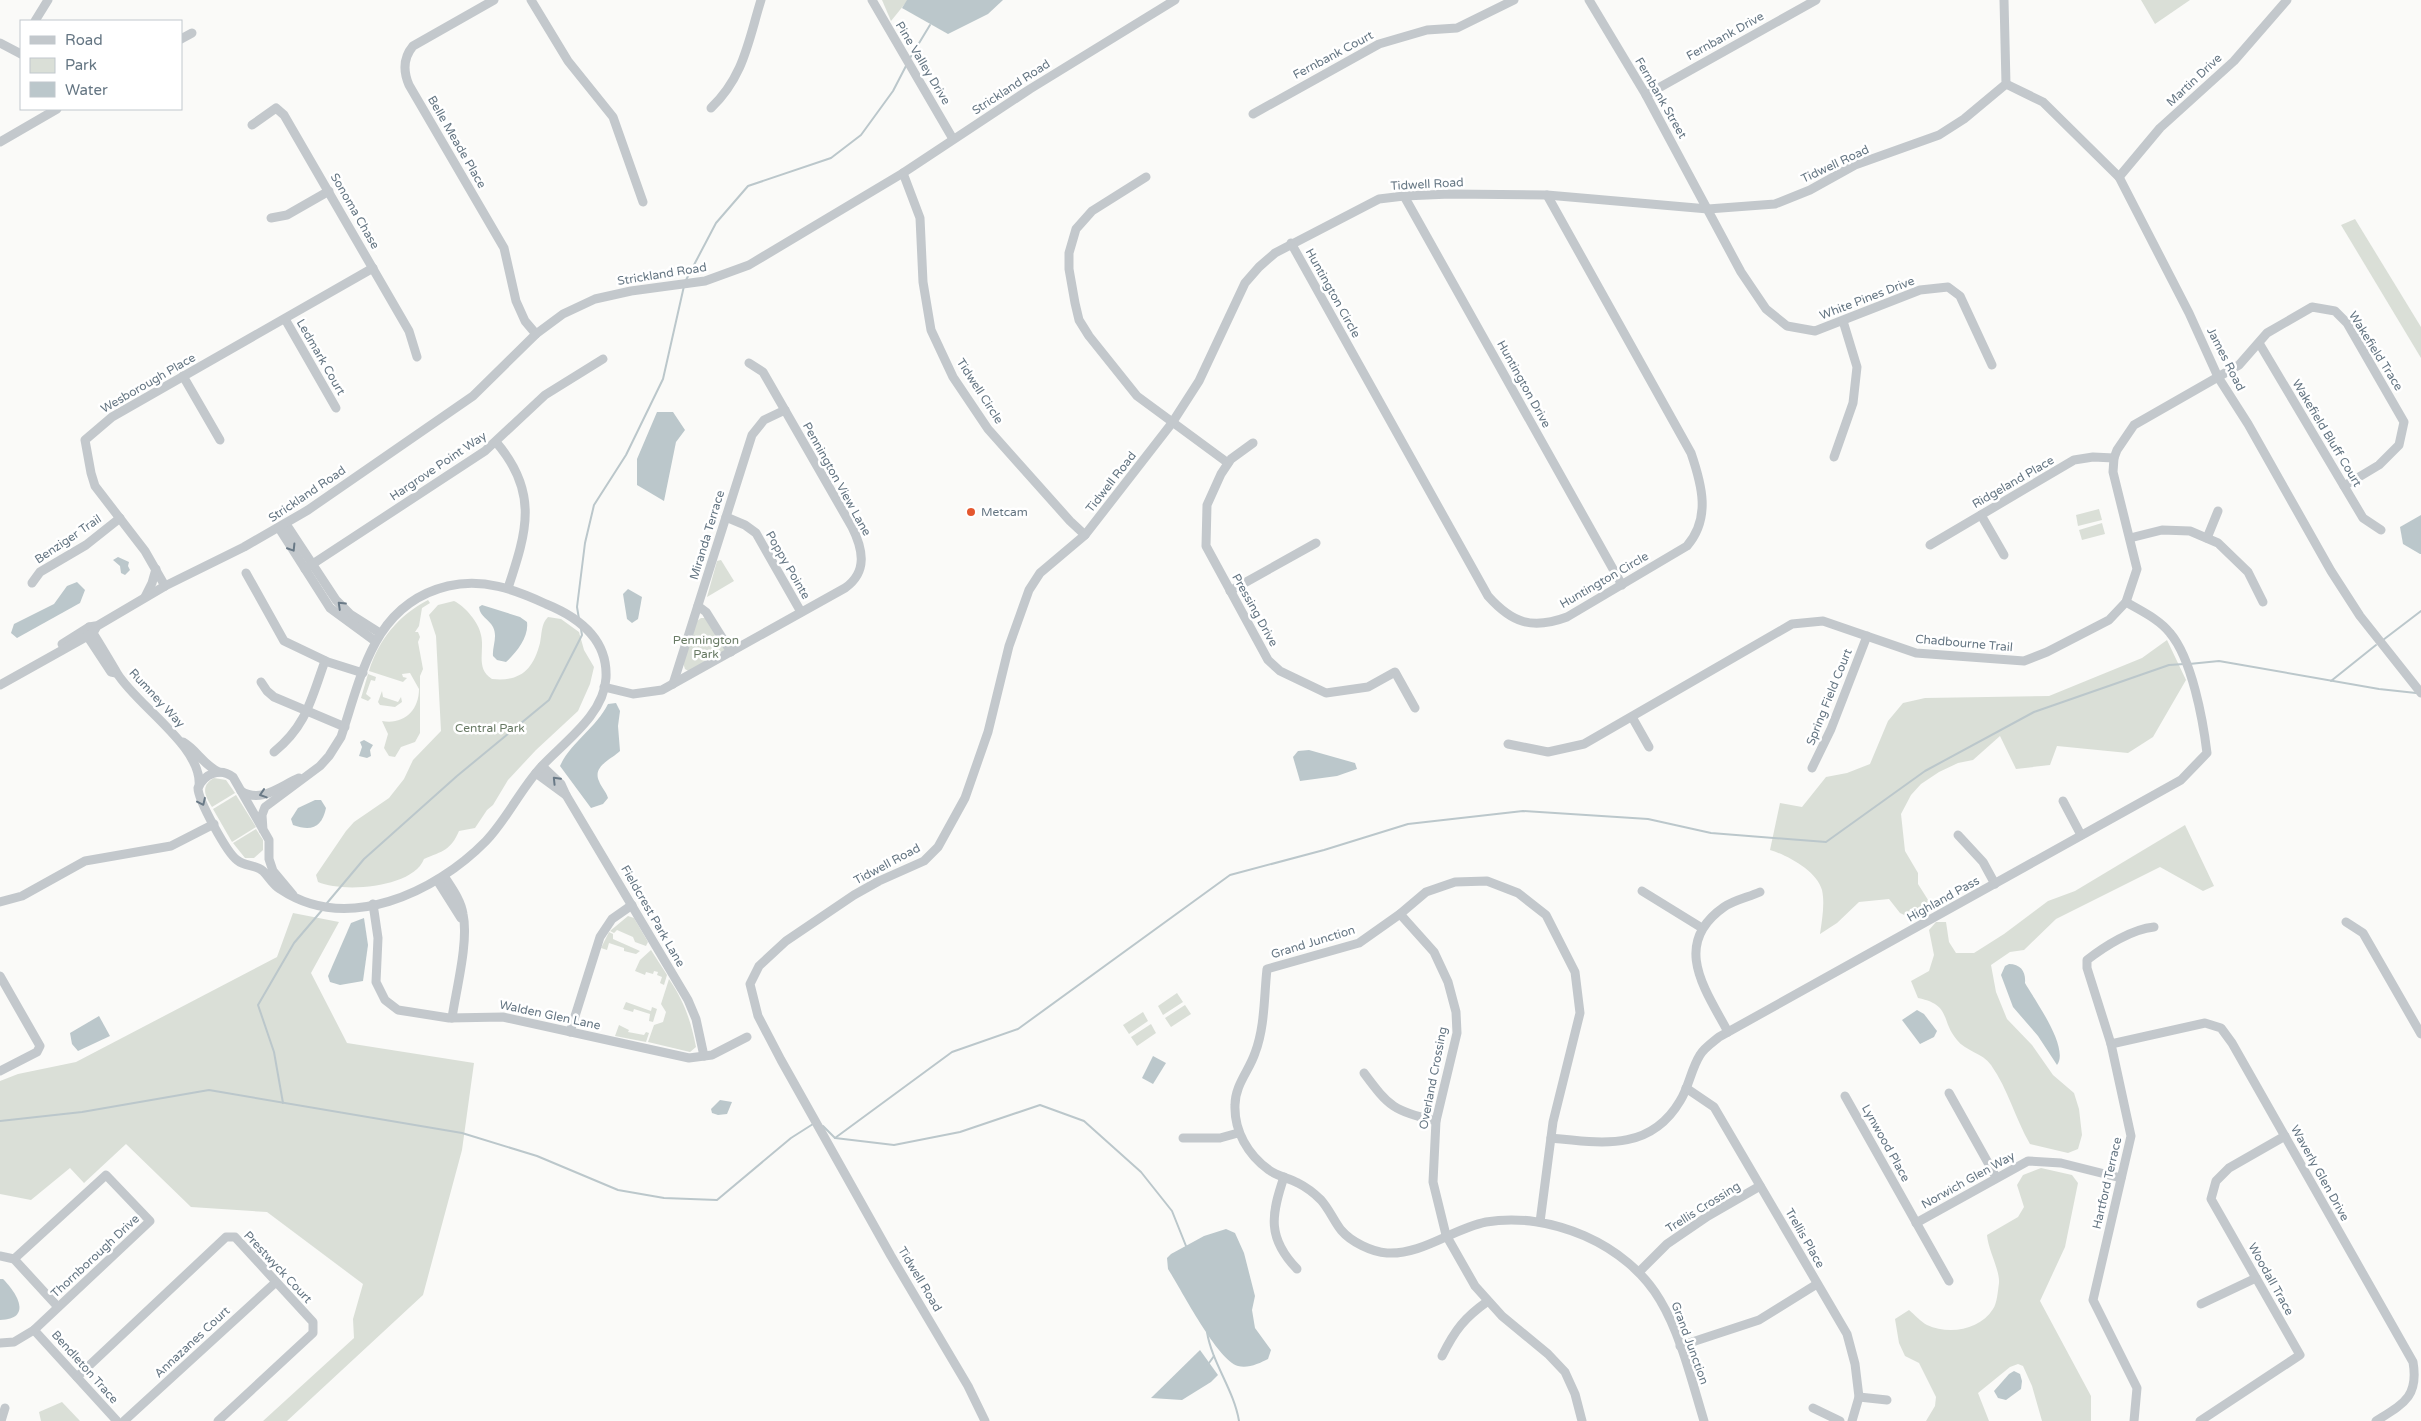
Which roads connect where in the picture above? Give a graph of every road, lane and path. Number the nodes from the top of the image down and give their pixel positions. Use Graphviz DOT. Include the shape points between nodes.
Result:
graph roads {
  1 [pos="48,0"];
  2 [pos="494,0"];
  3 [pos="531,0"];
  4 [pos="761,0"];
  5 [pos="872,0"];
  6 [pos="1175,0"];
  7 [pos="1514,0"];
  8 [pos="1588,0"];
  9 [pos="1816,0"];
  10 [pos="2004,0"];
  11 [pos="2287,0"];
  12 [pos="36,20"];
  13 [pos="192,33"];
  14 [pos="182,38"];
  15 [pos="0,44"];
  16 [pos="20,52"];
  17 [pos="2006,84"];
  18 [pos="1646,95"];
  19 [pos="711,108"];
  20 [pos="55,110"];
  21 [pos="1253,114"];
  22 [pos="252,125"];
  23 [pos="953,139"];
  24 [pos="0,142"];
  25 [pos="903,173"];
  26 [pos="2119,177"];
  27 [pos="1146,178"];
  28 [pos="329,191"];
  29 [pos="1547,195"];
  30 [pos="1404,196"];
  31 [pos="643,202"];
  32 [pos="1708,209"];
  33 [pos="271,218"];
  34 [pos="1291,243"];
  35 [pos="373,268"];
  36 [pos="285,319"];
  37 [pos="1843,321"];
  38 [pos="536,334"];
  39 [pos="2259,343"];
  40 [pos="417,357"];
  41 [pos="603,358"];
  42 [pos="749,362"];
  43 [pos="1992,365"];
  44 [pos="183,376"];
  45 [pos="2218,377"];
  46 [pos="336,408"];
  47 [pos="784,410"];
  48 [pos="1172,423"];
  49 [pos="220,440"];
  50 [pos="496,442"];
  51 [pos="1253,443"];
  52 [pos="1834,457"];
  53 [pos="2114,458"];
  54 [pos="1228,463"];
  55 [pos="2344,486"];
  56 [pos="2218,511"];
  57 [pos="1981,515"];
  58 [pos="726,517"];
  59 [pos="120,518"];
  60 [pos="283,526"];
  61 [pos="2381,530"];
  62 [pos="1085,535"];
  63 [pos="2130,538"];
  64 [pos="2208,538"];
  65 [pos="1316,543"];
  66 [pos="1930,545"];
  67 [pos="2004,555"];
  68 [pos="309,566"];
  69 [pos="156,570"];
  70 [pos="246,573"];
  71 [pos="32,583"];
  72 [pos="1622,585"];
  73 [pos="165,586"];
  74 [pos="508,588"];
  75 [pos="1230,591"];
  76 [pos="143,600"];
  77 [pos="2126,602"];
  78 [pos="2263,602"];
  79 [pos="698,606"];
  80 [pos="801,612"];
  81 [pos="112,617"];
  82 [pos="90,630"];
  83 [pos="1867,636"];
  84 [pos="377,637"];
  85 [pos="69,646"];
  86 [pos="95,650"];
  87 [pos="104,652"];
  88 [pos="731,652"];
  89 [pos="325,660"];
  90 [pos="116,673"];
  91 [pos="362,673"];
  92 [pos="9,680"];
  93 [pos="261,682"];
  94 [pos="673,684"];
  95 [pos="0,686"];
  96 [pos="604,687"];
  97 [pos="2421,693"];
  98 [pos="1414,708"];
  99 [pos="306,712"];
  100 [pos="1632,717"];
  101 [pos="345,727"];
  102 [pos="180,741"];
  103 [pos="1508,744"];
  104 [pos="1649,747"];
  105 [pos="274,752"];
  106 [pos="1812,768"];
  107 [pos="315,770"];
  108 [pos="539,770"];
  109 [pos="219,772"];
  110 [pos="199,786"];
  111 [pos="241,791"];
  112 [pos="2063,801"];
  113 [pos="214,824"];
  114 [pos="263,830"];
  115 [pos="1958,834"];
  116 [pos="2081,835"];
  117 [pos="269,851"];
  118 [pos="248,865"];
  119 [pos="270,873"];
  120 [pos="440,878"];
  121 [pos="1995,884"];
  122 [pos="1642,891"];
  123 [pos="1760,892"];
  124 [pos="0,902"];
  125 [pos="373,904"];
  126 [pos="632,905"];
  127 [pos="1400,914"];
  128 [pos="2346,922"];
  129 [pos="2154,927"];
  130 [pos="1702,928"];
  131 [pos="0,976"];
  132 [pos="452,1018"];
  133 [pos="570,1032"];
  134 [pos="1728,1032"];
  135 [pos="2421,1034"];
  136 [pos="747,1037"];
  137 [pos="2111,1044"];
  138 [pos="704,1056"];
  139 [pos="0,1071"];
  140 [pos="1364,1073"];
  141 [pos="1686,1088"];
  142 [pos="1949,1093"];
  143 [pos="1846,1096"];
  144 [pos="1436,1121"];
  145 [pos="1238,1133"];
  146 [pos="2285,1136"];
  147 [pos="1183,1138"];
  148 [pos="1551,1138"];
  149 [pos="1996,1176"];
  150 [pos="1284,1177"];
  151 [pos="2121,1178"];
  152 [pos="1760,1186"];
  153 [pos="1540,1222"];
  154 [pos="1916,1223"];
  155 [pos="1446,1235"];
  156 [pos="0,1256"];
  157 [pos="14,1258"];
  158 [pos="1297,1269"];
  159 [pos="1640,1271"];
  160 [pos="2256,1278"];
  161 [pos="1949,1281"];
  162 [pos="276,1282"];
  163 [pos="1817,1284"];
  164 [pos="1488,1301"];
  165 [pos="2201,1304"];
  166 [pos="58,1307"];
  167 [pos="34,1330"];
  168 [pos="0,1343"];
  169 [pos="1680,1346"];
  170 [pos="1442,1356"];
  171 [pos="77,1377"];
  172 [pos="1859,1397"];
  173 [pos="1887,1400"];
  174 [pos="5,1408"];
  175 [pos="1813,1408"];
  176 [pos="2,1421"];
  177 [pos="117,1421"];
  178 [pos="124,1421"];
  179 [pos="218,1421"];
  180 [pos="985,1421"];
  181 [pos="1582,1421"];
  182 [pos="1704,1421"];
  183 [pos="1840,1421"];
  184 [pos="1852,1421"];
  185 [pos="2134,1421"];
  186 [pos="2200,1421"];
  187 [pos="2376,1421"];
  1 -- 12 [label="street"];
  2 -- 38 [label="street, Belle Meade Place" via="413,46 404,68 409,85 504,248 516,301"];
  3 -- 31 [label="street" via="568,61 613,117"];
  4 -- 19 [label="street" via="740,69 727,92"];
  5 -- 23 [label="street, Pine Valley Drive"];
  6 -- 23 [label="street, Strickland Road"];
  7 -- 21 [label="street, Fernbank Court" via="1457,28 1427,30 1379,44"];
  8 -- 18 [label="street, Fernbank Street"];
  9 -- 18 [label="street, Fernbank Drive"];
  10 -- 17 [label="street"];
  11 -- 26 [label="street, Martin Drive" via="2234,60 2160,128"];
  13 -- 14 [label="street"];
  15 -- 16 [label="street"];
  17 -- 26 [label="street, James Road" via="2043,102"];
  17 -- 32 [label="street, Tidwell Road" via="1939,135 1855,165 1810,190 1775,204"];
  18 -- 32 [label="street, Fernbank Street"];
  20 -- 24 [label="street"];
  22 -- 28 [label="street, Sonoma Chase" via="276,108 284,115"];
  23 -- 25 [label="street, Strickland Road"];
  25 -- 38 [label="street, Strickland Road" via="737,271 705,281 595,299 563,314"];
  25 -- 62 [label="street, Tidwell Circle" via="920,218 923,282 930,330 953,377 988,429"];
  26 -- 45 [label="street, James Road"];
  27 -- 48 [label="street" via="1083,221 1072,241 1069,270 1079,320 1089,336 1137,396"];
  28 -- 33 [label="street" via="287,215"];
  28 -- 35 [label="street, Sonoma Chase"];
  29 -- 30 [label="street, Tidwell Road"];
  29 -- 32 [label="street, Tidwell Road"];
  29 -- 72 [label="street, Huntington Circle" via="1691,453 1701,481 1701,520 1694,538 1687,546"];
  30 -- 34 [label="street, Tidwell Road" via="1379,199"];
  30 -- 72 [label="street, Huntington Drive"];
  32 -- 37 [label="street, White Pines Drive" via="1741,272 1766,310 1787,326 1815,331"];
  34 -- 48 [label="street, Tidwell Road" via="1259,267 1245,283 1199,381"];
  34 -- 72 [label="street, Huntington Circle" via="1488,596 1502,613 1528,623 1557,620"];
  35 -- 36 [label="street, Wesborough Place"];
  35 -- 40 [label="street, Sonoma Chase" via="412,336"];
  36 -- 44 [label="street, Wesborough Place"];
  36 -- 46 [label="street, Ledmark Court"];
  37 -- 43 [label="street, White Pines Drive" via="1920,290 1948,287 1960,296"];
  37 -- 52 [label="street" via="1857,367 1853,403"];
  38 -- 60 [label="street, Strickland Road" via="473,396"];
  39 -- 45 [label="street, Wakefield Trace" via="2239,365"];
  39 -- 55 [label="street, Wakefield Bluff Court"];
  39 -- 55 [label="street, Wakefield Trace" via="2267,333 2312,307 2336,311 2347,323 2404,422 2399,445 2379,465"];
  41 -- 50 [label="street, Hargrove Point Way" via="560,384"];
  42 -- 47 [label="street, Pennington View Lane" via="763,372"];
  44 -- 49 [label="street"];
  44 -- 59 [label="street, Wesborough Place" via="112,417 85,440 92,480"];
  45 -- 53 [label="street" via="2134,425"];
  45 -- 97 [label="street, James Road" via="2331,572"];
  47 -- 58 [label="street, Miranda Terrace" via="767,418 753,432"];
  47 -- 80 [label="street, Pennington View Lane" via="852,527 862,557 858,573 848,586"];
  48 -- 54 [label="street"];
  48 -- 62 [label="street, Tidwell Road"];
  50 -- 68 [label="street, Hargrove Point Way"];
  50 -- 74 [label="street" via="518,473 525,506 523,544"];
  51 -- 54 [label="street, Pressing Drive"];
  53 -- 57 [label="street, Ridgeland Place" via="2074,460"];
  53 -- 63 [label="street, Chadbourne Trail" via="2113,472"];
  54 -- 75 [label="street, Pressing Drive" via="1207,506 1206,546"];
  55 -- 61 [label="street, Wakefield Bluff Court" via="2363,518"];
  56 -- 64 [label="street"];
  57 -- 66 [label="street, Ridgeland Place"];
  57 -- 67 [label="street"];
  58 -- 79 [label="street, Miranda Terrace"];
  58 -- 80 [label="street, Poppy Pointe" via="756,533"];
  59 -- 69 [label="street, Wesborough Place"];
  59 -- 71 [label="street, Benziger Trail" via="86,545 40,572"];
  60 -- 68 [label="street"];
  60 -- 73 [label="street, Strickland Road"];
  62 -- 180 [label="street, Tidwell Road" via="1040,573 1028,590 1009,646 988,732 964,798 938,847 924,861 854,895 786,941 759,966 750,984 758,1016"];
  63 -- 64 [label="street" via="2162,530 2190,531"];
  63 -- 77 [label="street, Chadbourne Trail" via="2137,569"];
  64 -- 78 [label="street" via="2218,543 2248,572"];
  65 -- 75 [label="street"];
  68 -- 84 [label="street" via="333,610"];
  69 -- 73 [label="street, Wesborough Place"];
  69 -- 76 [label="street"];
  70 -- 89 [label="street" via="282,639"];
  73 -- 76 [label="street, Strickland Road"];
  74 -- 84 [label="street" via="471,583 442,588 405,606"];
  74 -- 96 [label="street" via="578,620 588,630 603,660 606,672"];
  75 -- 98 [label="street, Pressing Drive" via="1268,660 1280,671 1326,693 1368,688 1395,672"];
  76 -- 81 [label="street, Strickland Road"];
  77 -- 83 [label="street, Chadbourne Trail" via="2109,620 2024,661 1916,652"];
  77 -- 116 [label="street, Highland Pass" via="2170,633 2181,652 2203,718 2207,753 2181,780"];
  79 -- 88 [label="street" via="706,612"];
  79 -- 94 [label="street, Miranda Terrace"];
  80 -- 88 [label="street, Pennington View Lane"];
  81 -- 82 [label="street, Strickland Road"];
  81 -- 87 [label="street, Rumney Way" via="100,633"];
  82 -- 85 [label="street"];
  82 -- 86 [label="street, Rumney Way"];
  82 -- 87 [label="street, Rumney Way"];
  82 -- 92 [label="street"];
  83 -- 100 [label="street, Chadbourne Trail" via="1823,622 1792,624"];
  83 -- 106 [label="street, Spring Field Court" via="1831,729"];
  84 -- 91 [label="street"];
  85 -- 86 [label="street" via="85,644"];
  85 -- 92 [label="street"];
  86 -- 90 [label="street, Rumney Way" via="111,672"];
  87 -- 90 [label="street, Rumney Way"];
  88 -- 94 [label="street, Pennington View Lane"];
  89 -- 91 [label="street"];
  89 -- 99 [label="street"];
  90 -- 102 [label="street, Rumney Way"];
  91 -- 101 [label="street"];
  92 -- 95 [label="street"];
  93 -- 99 [label="street" via="270,694"];
  94 -- 96 [label="street, Pennington View Lane" via="662,690 633,694"];
  96 -- 108 [label="street" via="591,714"];
  99 -- 101 [label="street"];
  99 -- 105 [label="street" via="296,731"];
  100 -- 103 [label="street, Chadbourne Trail" via="1584,744 1548,752"];
  100 -- 104 [label="street"];
  101 -- 107 [label="street" via="330,756"];
  102 -- 109 [label="street, Rumney Way"];
  102 -- 110 [label="street, Rumney Way" via="199,771"];
  107 -- 111 [label="street, one-way" via="262,796 249,796"];
  107 -- 114 [label="street" via="265,806"];
  108 -- 120 [label="street" via="488,838"];
  108 -- 126 [label="street, Fieldcrest Park Lane" via="566,795"];
  109 -- 110 [label="street" via="204,778"];
  109 -- 111 [label="street, Rumney Way" via="228,773"];
  110 -- 113 [label="street, Rumney Way, one-way" via="201,801"];
  111 -- 114 [label="street, Rumney Way"];
  112 -- 116 [label="street"];
  113 -- 118 [label="street, Rumney Way" via="235,859"];
  113 -- 124 [label="street" via="171,846 85,861 22,896"];
  114 -- 117 [label="street, Rumney Way" via="269,840"];
  115 -- 121 [label="street" via="1983,862"];
  116 -- 121 [label="street, Highland Pass"];
  117 -- 118 [label="street" via="262,860"];
  117 -- 119 [label="street, Rumney Way"];
  118 -- 119 [label="street, Rumney Way"];
  119 -- 125 [label="street, Rumney Way" via="280,889 327,908"];
  120 -- 125 [label="street" via="411,893"];
  120 -- 132 [label="street" via="461,915"];
  121 -- 134 [label="street, Highland Pass"];
  122 -- 130 [label="street"];
  123 -- 130 [label="street" via="1725,906"];
  125 -- 132 [label="street, Walden Glen Lane" via="378,938 375,978 382,996 392,1007 403,1012"];
  126 -- 133 [label="street" via="612,919 600,937"];
  126 -- 138 [label="street, Fieldcrest Park Lane" via="691,1005"];
  127 -- 144 [label="street, Overland Crossing" via="1434,952 1448,982 1456,1012 1457,1033"];
  127 -- 145 [label="street, Grand Junction" via="1360,943 1267,969 1256,1053 1238,1086 1235,1105"];
  127 -- 148 [label="street, Grand Junction" via="1426,892 1455,882 1487,881 1518,893 1546,915 1575,972 1580,1013"];
  128 -- 135 [label="street" via="2364,933"];
  129 -- 137 [label="street, Hartford Terrace" via="2141,928 2088,960 2087,968"];
  130 -- 134 [label="street" via="1695,956 1699,979"];
  131 -- 139 [label="street" via="40,1046 37,1052"];
  132 -- 133 [label="street, Walden Glen Lane" via="498,1016"];
  133 -- 138 [label="street, Walden Glen Lane" via="685,1057"];
  134 -- 141 [label="street, Highland Pass" via="1700,1054"];
  136 -- 138 [label="street, Walden Glen Lane"];
  137 -- 146 [label="street, Waverly Glen Drive" via="2206,1022 2222,1028"];
  137 -- 151 [label="street, Hartford Terrace" via="2131,1136"];
  140 -- 144 [label="street" via="1384,1100 1403,1113"];
  141 -- 148 [label="street, Highland Pass" via="1659,1127 1630,1141 1606,1144"];
  141 -- 152 [label="street, Trellis Place" via="1714,1107"];
  142 -- 149 [label="street"];
  143 -- 154 [label="street, Lynwood Place"];
  144 -- 155 [label="street, Overland Crossing" via="1432,1182"];
  145 -- 147 [label="street" via="1220,1138"];
  145 -- 150 [label="street, Grand Junction" via="1252,1154 1270,1171"];
  146 -- 160 [label="street, Woodall Trace" via="2229,1168 2216,1180 2211,1199"];
  146 -- 187 [label="street, Waverly Glen Drive" via="2413,1362 2415,1383 2405,1403"];
  148 -- 153 [label="street, Grand Junction"];
  149 -- 151 [label="street, Norwich Glen Way" via="2028,1161 2061,1163"];
  149 -- 154 [label="street, Norwich Glen Way"];
  150 -- 155 [label="street, Grand Junction" via="1299,1183 1322,1201 1342,1232 1364,1247 1386,1253 1413,1251"];
  150 -- 158 [label="street" via="1274,1206 1274,1231 1286,1257"];
  151 -- 185 [label="street, Hartford Terrace" via="2093,1300 2137,1388"];
  152 -- 159 [label="street, Trellis Crossing" via="1668,1244"];
  152 -- 163 [label="street, Trellis Place"];
  153 -- 155 [label="street, Grand Junction" via="1520,1219 1485,1223"];
  153 -- 159 [label="street, Grand Junction" via="1557,1225 1593,1240"];
  154 -- 161 [label="street, Lynwood Place"];
  155 -- 164 [label="street, Overland Crossing" via="1475,1286"];
  156 -- 157 [label="street"];
  157 -- 166 [label="street"];
  157 -- 166 [label="street, Thornborough Drive" via="106,1174 150,1221"];
  159 -- 169 [label="street, Grand Junction" via="1661,1300"];
  160 -- 165 [label="street"];
  160 -- 186 [label="street, Woodall Trace" via="2300,1355"];
  162 -- 171 [label="street, Prestwyck Court" via="235,1237 226,1237"];
  162 -- 178 [label="street, Annazanes Court"];
  162 -- 179 [label="street, Prestwyck Court" via="313,1322 313,1333"];
  163 -- 169 [label="street" via="1759,1320"];
  163 -- 172 [label="street, Trellis Place" via="1847,1334"];
  164 -- 170 [label="street" via="1455,1330"];
  164 -- 181 [label="street, Overland Crossing" via="1565,1372"];
  166 -- 167 [label="street, Thornborough Drive"];
  167 -- 168 [label="street, Thornborough Drive" via="14,1342"];
  167 -- 171 [label="street, Bendleton Trace"];
  169 -- 182 [label="street, Grand Junction"];
  171 -- 177 [label="street, Bendleton Trace"];
  172 -- 173 [label="street"];
  172 -- 184 [label="street, Trellis Place"];
  174 -- 176 [label="street"];
  175 -- 183 [label="street"];
}
